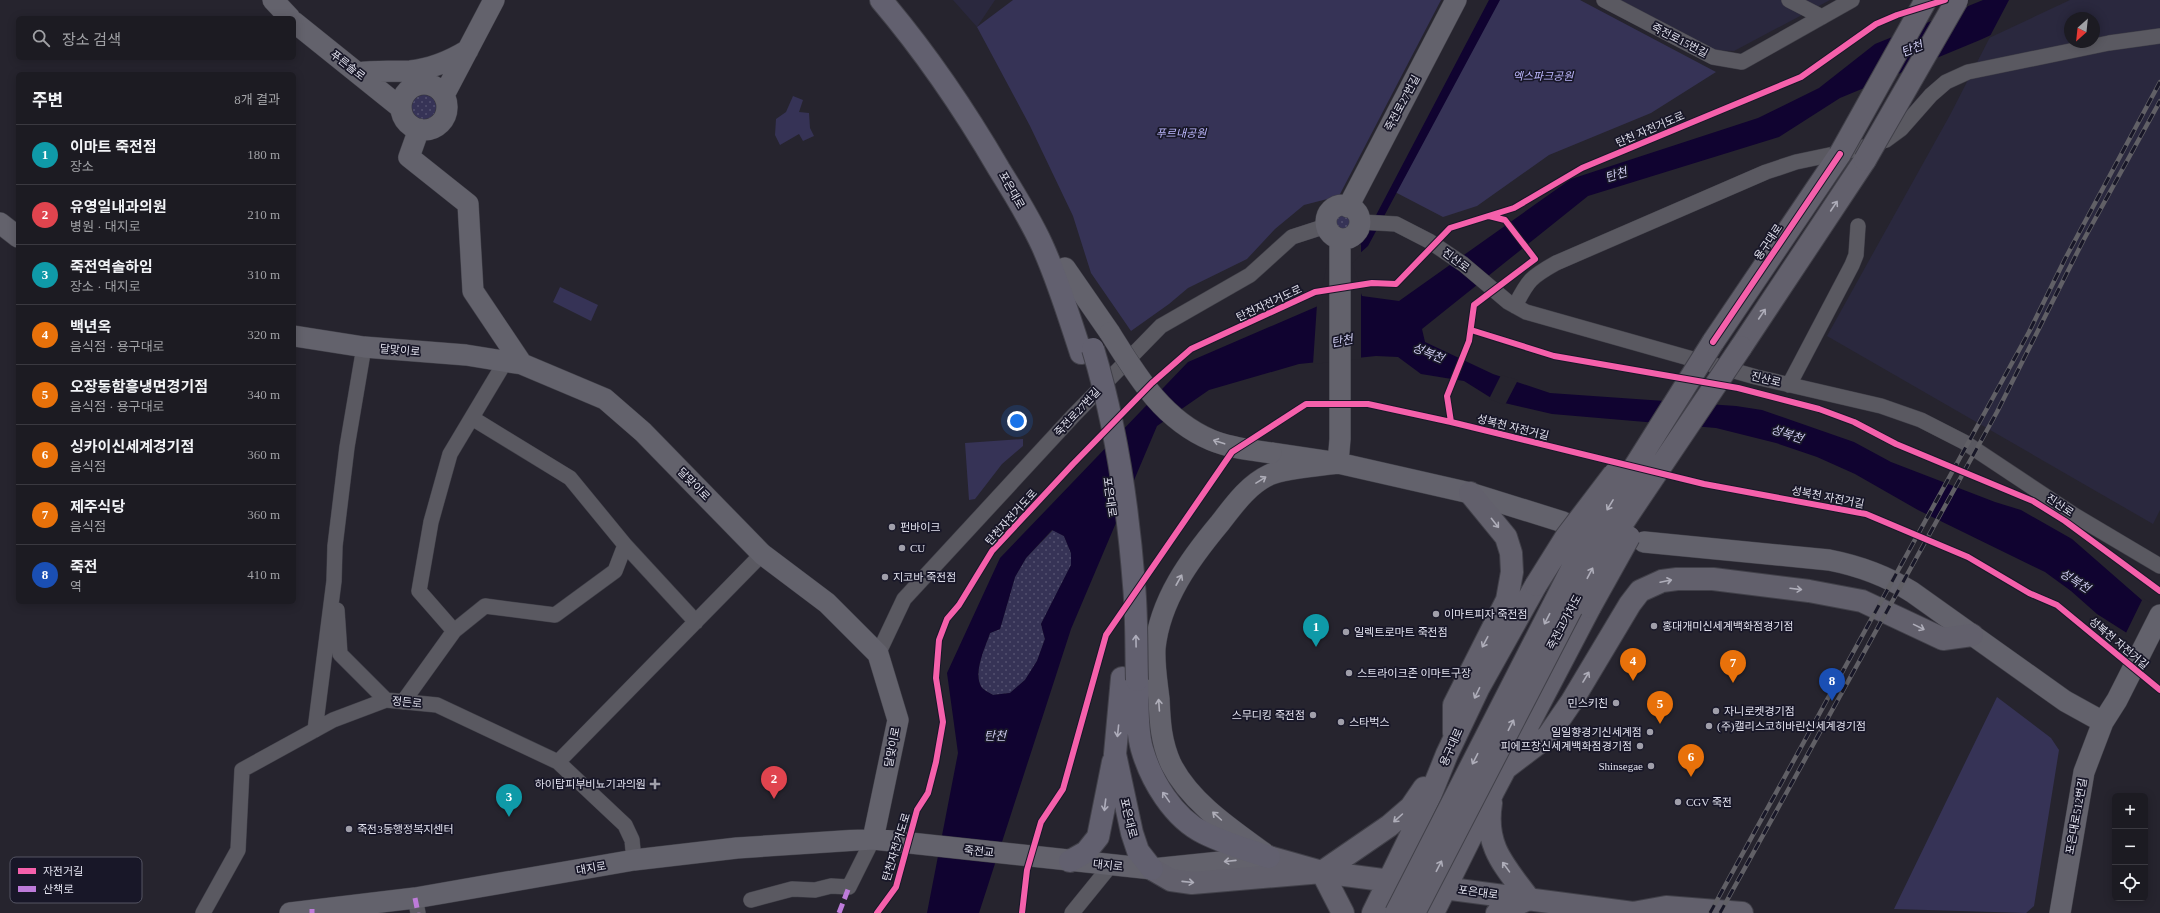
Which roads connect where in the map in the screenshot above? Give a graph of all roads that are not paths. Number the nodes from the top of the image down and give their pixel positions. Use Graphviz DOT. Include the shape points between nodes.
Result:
graph roads {
  1 [pos="273,0"];
  2 [pos="494,0"];
  3 [pos="881,0"];
  4 [pos="899,0"];
  5 [pos="1456,0"];
  6 [pos="1604,0"];
  7 [pos="1789,0"];
  8 [pos="1852,0"];
  9 [pos="1926,0"];
  10 [pos="1957,0"];
  11 [pos="288,16"];
  12 [pos="1822,17"];
  13 [pos="296,24"];
  14 [pos="2160,36"];
  15 [pos="468,50"];
  16 [pos="358,73"];
  17 [pos="444,95"];
  18 [pos="401,108"];
  19 [pos="419,129"];
  20 [pos="1361,217"];
  21 [pos="0,223"];
  22 [pos="1858,226"];
  23 [pos="16,235"];
  24 [pos="1335,240"];
  25 [pos="1065,268"];
  26 [pos="1520,309"];
  27 [pos="296,336"];
  28 [pos="1713,342"];
  29 [pos="1741,346"];
  30 [pos="364,347"];
  31 [pos="1087,351"];
  32 [pos="513,363"];
  33 [pos="1790,385"];
  34 [pos="472,418"];
  35 [pos="1338,463"];
  36 [pos="1470,493"];
  37 [pos="1563,522"];
  38 [pos="1644,542"];
  39 [pos="625,545"];
  40 [pos="762,554"];
  41 [pos="2160,566"];
  42 [pos="334,581"];
  43 [pos="2160,615"];
  44 [pos="696,622"];
  45 [pos="454,631"];
  46 [pos="1972,635"];
  47 [pos="878,654"];
  48 [pos="1130,679"];
  49 [pos="386,700"];
  50 [pos="403,702"];
  51 [pos="2103,722"];
  52 [pos="315,730"];
  53 [pos="1451,747"];
  54 [pos="1115,754"];
  55 [pos="558,762"];
  56 [pos="1506,768"];
  57 [pos="1493,792"];
  58 [pos="1430,796"];
  59 [pos="1483,812"];
  60 [pos="873,839"];
  61 [pos="894,841"];
  62 [pos="1269,857"];
  63 [pos="634,860"];
  64 [pos="1067,860"];
  65 [pos="1111,865"];
  66 [pos="1152,869"];
  67 [pos="1322,872"];
  68 [pos="1388,881"];
  69 [pos="1446,888"];
  70 [pos="1529,899"];
  71 [pos="751,900"];
  72 [pos="417,905"];
  73 [pos="312,911"];
  74 [pos="203,913"];
  75 [pos="290,913"];
  76 [pos="1072,913"];
  77 [pos="1342,913"];
  78 [pos="1373,913"];
  79 [pos="1396,913"];
  80 [pos="1414,913"];
  81 [pos="1433,913"];
  82 [pos="1497,913"];
  83 [pos="1633,913"];
  84 [pos="1742,913"];
  85 [pos="2060,913"];
  1 -- 11 [label="street"];
  2 -- 15 [label="street"];
  3 -- 31 [label="highway, 포은대로" via="910,34 964,110 1018,201 1042,244"];
  4 -- 25 [label="highway, 포은대로" via="920,24 974,101 1045,222"];
  5 -- 20 [label="street, 죽전로27번길"];
  6 -- 12 [label="street, 죽전로15번길" via="1713,57 1742,62"];
  7 -- 12 [label="street"];
  8 -- 12 [label="street, 죽전로15번길"];
  9 -- 28 [label="main road, 용구대로, bridge" via="1840,154"];
  29 -- 10 [label="main road, one-way, bridge" via="1865,160"];
  13 -- 16 [label="street, 푸른솔로"];
  14 -- 26 [label="street" via="2109,43 1968,72 1946,82 1901,129 1886,140 1766,172 1535,274 1526,283"];
  15 -- 16 [label="street" via="447,63 411,71 375,70"];
  15 -- 17 [label="street"];
  16 -- 18 [label="street, 푸른솔로"];
  17 -- 18 [label="street" via="432,85 422,84 413,87 403,99"];
  17 -- 19 [label="street" via="447,104 443,121 436,127"];
  18 -- 19 [label="street" via="407,121"];
  19 -- 32 [label="street" via="409,158 468,204 473,291"];
  20 -- 24 [label="street" via="1356,235"];
  20 -- 24 [label="street" via="1347,205 1341,204 1331,210 1327,214"];
  20 -- 26 [label="street, 진산로" via="1396,224 1429,241"];
  21 -- 23 [label="street"];
  22 -- 33 [label="street" via="1856,255 1852,265"];
  24 -- 35 [label="street" via="1340,439"];
  24 -- 47 [label="street, 죽전로27번길" via="1292,237 1250,275 1161,326 1074,415 904,599"];
  25 -- 31 [label="highway, 포은대로"];
  35 -- 25 [label="street, one-way, bridge" via="1231,446 1211,440 1183,426 1143,384"];
  26 -- 33 [label="street, 진산로" via="1666,353"];
  27 -- 30 [label="street, 달맞이로"];
  28 -- 53 [label="main road, 용구대로, one-way, bridge" via="1566,537 1506,637"];
  28 -- 79 [label="main road, 죽전고가차도, one-way, bridge" via="1578,557"];
  29 -- 56 [label="main road, bridge" via="1590,607"];
  80 -- 29 [label="main road, 죽전고가차도, one-way, bridge" via="1593,567"];
  30 -- 32 [label="street, 달맞이로" via="466,355"];
  30 -- 42 [label="street" via="346,447 335,546"];
  31 -- 48 [label="highway, 포은대로" via="1112,510"];
  32 -- 34 [label="street"];
  32 -- 40 [label="street, 달맞이로" via="605,399 643,432"];
  33 -- 41 [label="street, 진산로" via="1881,406 1921,420 1964,442 2074,515"];
  34 -- 39 [label="street" via="570,478"];
  34 -- 45 [label="street" via="450,454 431,522 419,591"];
  35 -- 36 [label="street"];
  62 -- 35 [label="street, one-way" via="1230,828 1194,796 1172,765 1162,742 1155,647 1162,616 1185,568 1235,503 1252,486 1270,474"];
  36 -- 37 [label="street"];
  36 -- 53 [label="main road, one-way" via="1506,537 1511,553 1512,572 1507,600 1454,705"];
  38 -- 46 [label="street" via="1829,560 1859,566 1896,582 1949,616"];
  39 -- 44 [label="street"];
  39 -- 45 [label="street" via="615,571 555,615 485,606"];
  40 -- 44 [label="street"];
  40 -- 47 [label="street, 달맞이로" via="827,603"];
  42 -- 49 [label="street" via="340,654"];
  42 -- 52 [label="street"];
  43 -- 51 [label="street, 포은대로512번길" via="2117,700"];
  44 -- 55 [label="street"];
  45 -- 50 [label="street"];
  46 -- 51 [label="street" via="2065,701"];
  56 -- 46 [label="main road, one-way" via="1548,736 1630,604 1640,591 1662,581 1713,579 1809,591 1862,602 1943,639"];
  47 -- 60 [label="street, 달맞이로" via="898,720"];
  48 -- 54 [label="highway, 포은대로, one-way"];
  62 -- 48 [label="highway, 포은대로, one-way" via="1202,832 1173,807 1154,780 1142,748"];
  49 -- 50 [label="street, 정든로"];
  49 -- 52 [label="street, 정든로" via="333,720"];
  50 -- 55 [label="street, 정든로" via="437,706"];
  51 -- 85 [label="street, 포은대로512번길" via="2084,772"];
  52 -- 74 [label="street, 정든로" via="242,770 238,850"];
  53 -- 58 [label="main road, 용구대로"];
  53 -- 67 [label="main road, one-way" via="1411,807 1374,838"];
  54 -- 64 [label="highway, one-way" via="1098,837 1086,852"];
  54 -- 66 [label="highway, 포은대로" via="1138,851"];
  55 -- 63 [label="street, 정든로" via="625,825 632,840"];
  56 -- 57 [label="main road"];
  57 -- 59 [label="main road"];
  70 -- 57 [label="main road, one-way" via="1503,863 1490,836 1489,819"];
  58 -- 59 [label="main road" via="1433,804 1452,818 1463,820"];
  58 -- 68 [label="main road, 용구대로"];
  59 -- 69 [label="main road"];
  60 -- 61 [label="street, 대지로"];
  60 -- 63 [label="street, 대지로" via="737,848"];
  60 -- 71 [label="street" via="849,887 792,889"];
  61 -- 64 [label="street, 죽전교"];
  62 -- 66 [label="street, 대지로, one-way"];
  62 -- 67 [label="main road, 포은대로"];
  63 -- 72 [label="street, 대지로"];
  64 -- 65 [label="street, 대지로"];
  65 -- 66 [label="street, 대지로"];
  65 -- 76 [label="street"];
  66 -- 67 [label="main road, 포은대로, one-way" via="1171,880 1192,884"];
  67 -- 68 [label="main road, 포은대로"];
  67 -- 77 [label="main road"];
  68 -- 69 [label="main road, 포은대로"];
  68 -- 78 [label="main road, 용구대로"];
  69 -- 70 [label="main road, 포은대로"];
  69 -- 81 [label="main road"];
  70 -- 82 [label="main road"];
  70 -- 83 [label="main road, 포은대로"];
  72 -- 73 [label="street, 대지로"];
  73 -- 75 [label="street, 대지로"];
  83 -- 84 [label="main road, 포은대로" via="1666,907"];
}
